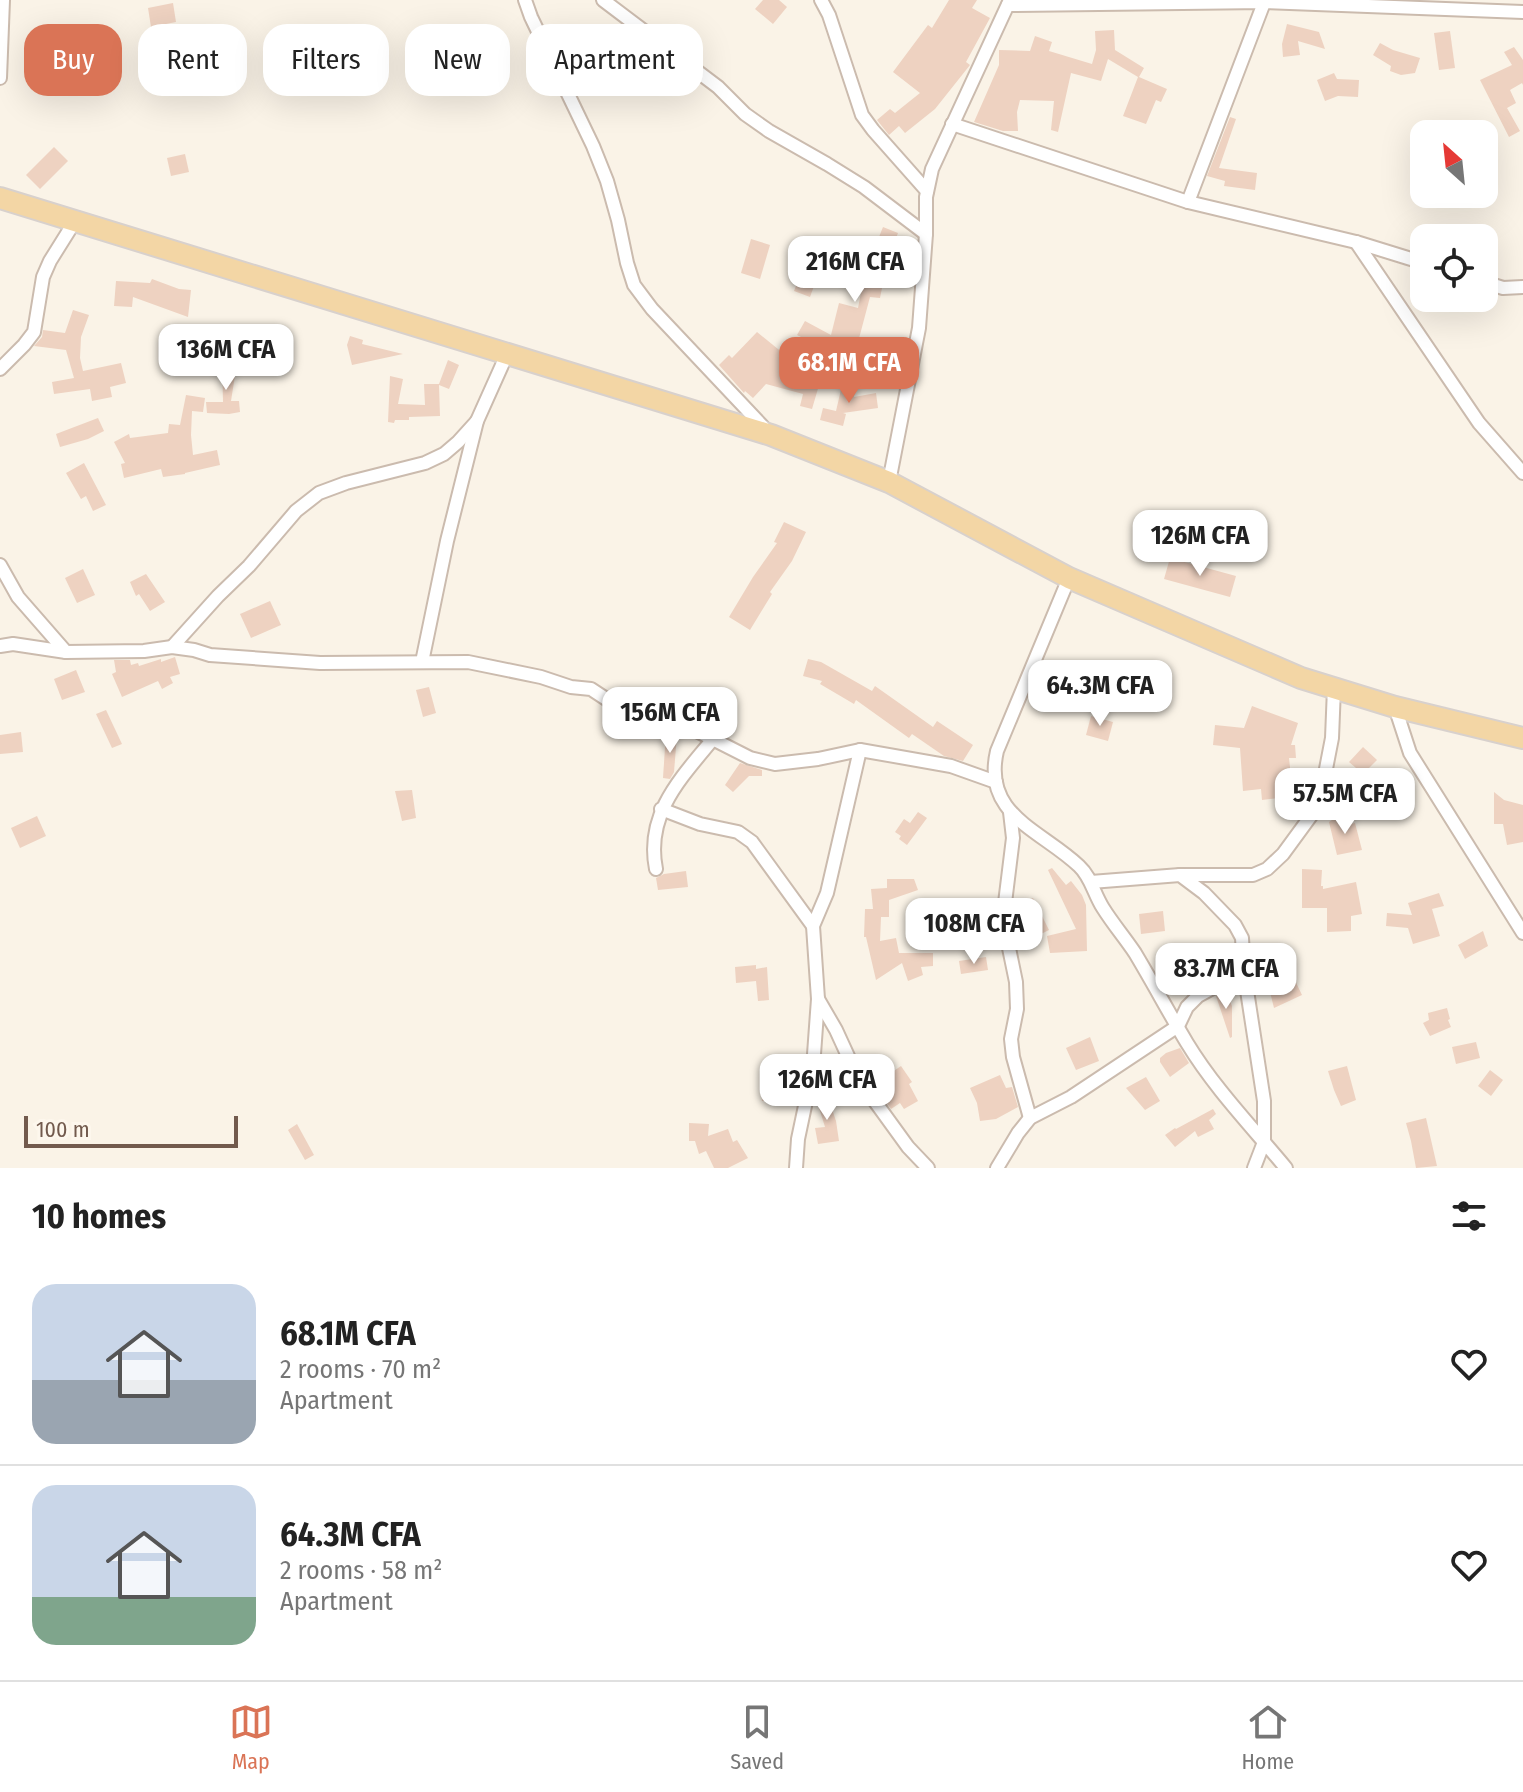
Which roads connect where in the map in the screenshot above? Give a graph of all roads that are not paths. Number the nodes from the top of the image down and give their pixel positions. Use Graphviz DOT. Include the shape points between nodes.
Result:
graph roads {
  1 [pos="3,0"];
  2 [pos="525,0"];
  3 [pos="603,0"];
  4 [pos="821,0"];
  5 [pos="1265,1"];
  6 [pos="1009,2"];
  7 [pos="1523,12"];
  8 [pos="0,78"];
  9 [pos="952,124"];
  10 [pos="927,191"];
  11 [pos="0,198"];
  12 [pos="1188,202"];
  13 [pos="75,221"];
  14 [pos="926,234"];
  15 [pos="1356,242"];
  16 [pos="1410,259"];
  17 [pos="1498,286"];
  18 [pos="1523,287"];
  19 [pos="507,354"];
  20 [pos="0,369"];
  21 [pos="477,421"];
  22 [pos="771,435"];
  23 [pos="1523,473"];
  24 [pos="889,482"];
  25 [pos="0,565"];
  26 [pos="1069,578"];
  27 [pos="0,646"];
  28 [pos="172,647"];
  29 [pos="66,652"];
  30 [pos="422,662"];
  31 [pos="1334,688"];
  32 [pos="1395,707"];
  33 [pos="1523,738"];
  34 [pos="713,739"];
  35 [pos="860,750"];
  36 [pos="996,782"];
  37 [pos="661,809"];
  38 [pos="1010,812"];
  39 [pos="656,869"];
  40 [pos="1180,875"];
  41 [pos="1091,882"];
  42 [pos="813,926"];
  43 [pos="1523,933"];
  44 [pos="1244,971"];
  45 [pos="818,999"];
  46 [pos="1178,1026"];
  47 [pos="1030,1118"];
  48 [pos="1264,1142"];
  49 [pos="796,1168"];
  50 [pos="928,1168"];
  51 [pos="997,1168"];
  52 [pos="1254,1168"];
  53 [pos="1286,1168"];
  1 -- 8 [label="street"];
  2 -- 22 [label="street" via="607,181 634,285"];
  3 -- 14 [label="street" via="718,87 745,114 864,187"];
  4 -- 10 [label="street" via="862,115"];
  5 -- 6 [label="street"];
  5 -- 7 [label="street"];
  5 -- 12 [label="street"];
  6 -- 9 [label="street"];
  9 -- 10 [label="street"];
  9 -- 12 [label="street"];
  10 -- 14 [label="street"];
  11 -- 13 [label="main road"];
  12 -- 15 [label="street"];
  13 -- 19 [label="main road"];
  13 -- 20 [label="street" via="43,277 34,332"];
  14 -- 24 [label="street" via="919,328"];
  15 -- 16 [label="street"];
  15 -- 23 [label="street" via="1479,423"];
  17 -- 18 [label="street"];
  19 -- 21 [label="street"];
  19 -- 22 [label="main road"];
  21 -- 28 [label="street" via="444,454 425,463 319,493 296,511"];
  21 -- 30 [label="street"];
  22 -- 24 [label="main road"];
  24 -- 26 [label="main road"];
  25 -- 29 [label="street" via="18,597"];
  26 -- 31 [label="main road"];
  26 -- 36 [label="street" via="997,751"];
  27 -- 29 [label="street"];
  28 -- 29 [label="street"];
  28 -- 30 [label="street" via="320,663"];
  30 -- 34 [label="street" via="468,662 591,689 636,717 683,724"];
  31 -- 32 [label="main road"];
  31 -- 40 [label="street" via="1325,774 1313,813 1283,854 1253,875"];
  32 -- 33 [label="main road"];
  32 -- 43 [label="street" via="1410,753"];
  34 -- 35 [label="street" via="775,764"];
  34 -- 37 [label="street"];
  35 -- 36 [label="street" via="951,766"];
  35 -- 42 [label="street" via="827,893"];
  36 -- 38 [label="street"];
  37 -- 39 [label="street" via="654,829"];
  37 -- 42 [label="street" via="738,832 752,842"];
  38 -- 41 [label="street" via="1072,859"];
  38 -- 47 [label="street" via="1013,838 1003,919 1016,982 1013,1057"];
  40 -- 41 [label="street"];
  40 -- 44 [label="street" via="1235,925 1242,938"];
  41 -- 46 [label="street"];
  42 -- 45 [label="street"];
  44 -- 46 [label="street" via="1198,996"];
  44 -- 48 [label="street" via="1264,1101"];
  45 -- 49 [label="street"];
  45 -- 50 [label="street" via="858,1078"];
  46 -- 47 [label="street"];
  46 -- 48 [label="street" via="1213,1082"];
  47 -- 51 [label="street"];
  48 -- 52 [label="street"];
  48 -- 53 [label="street"];
}
